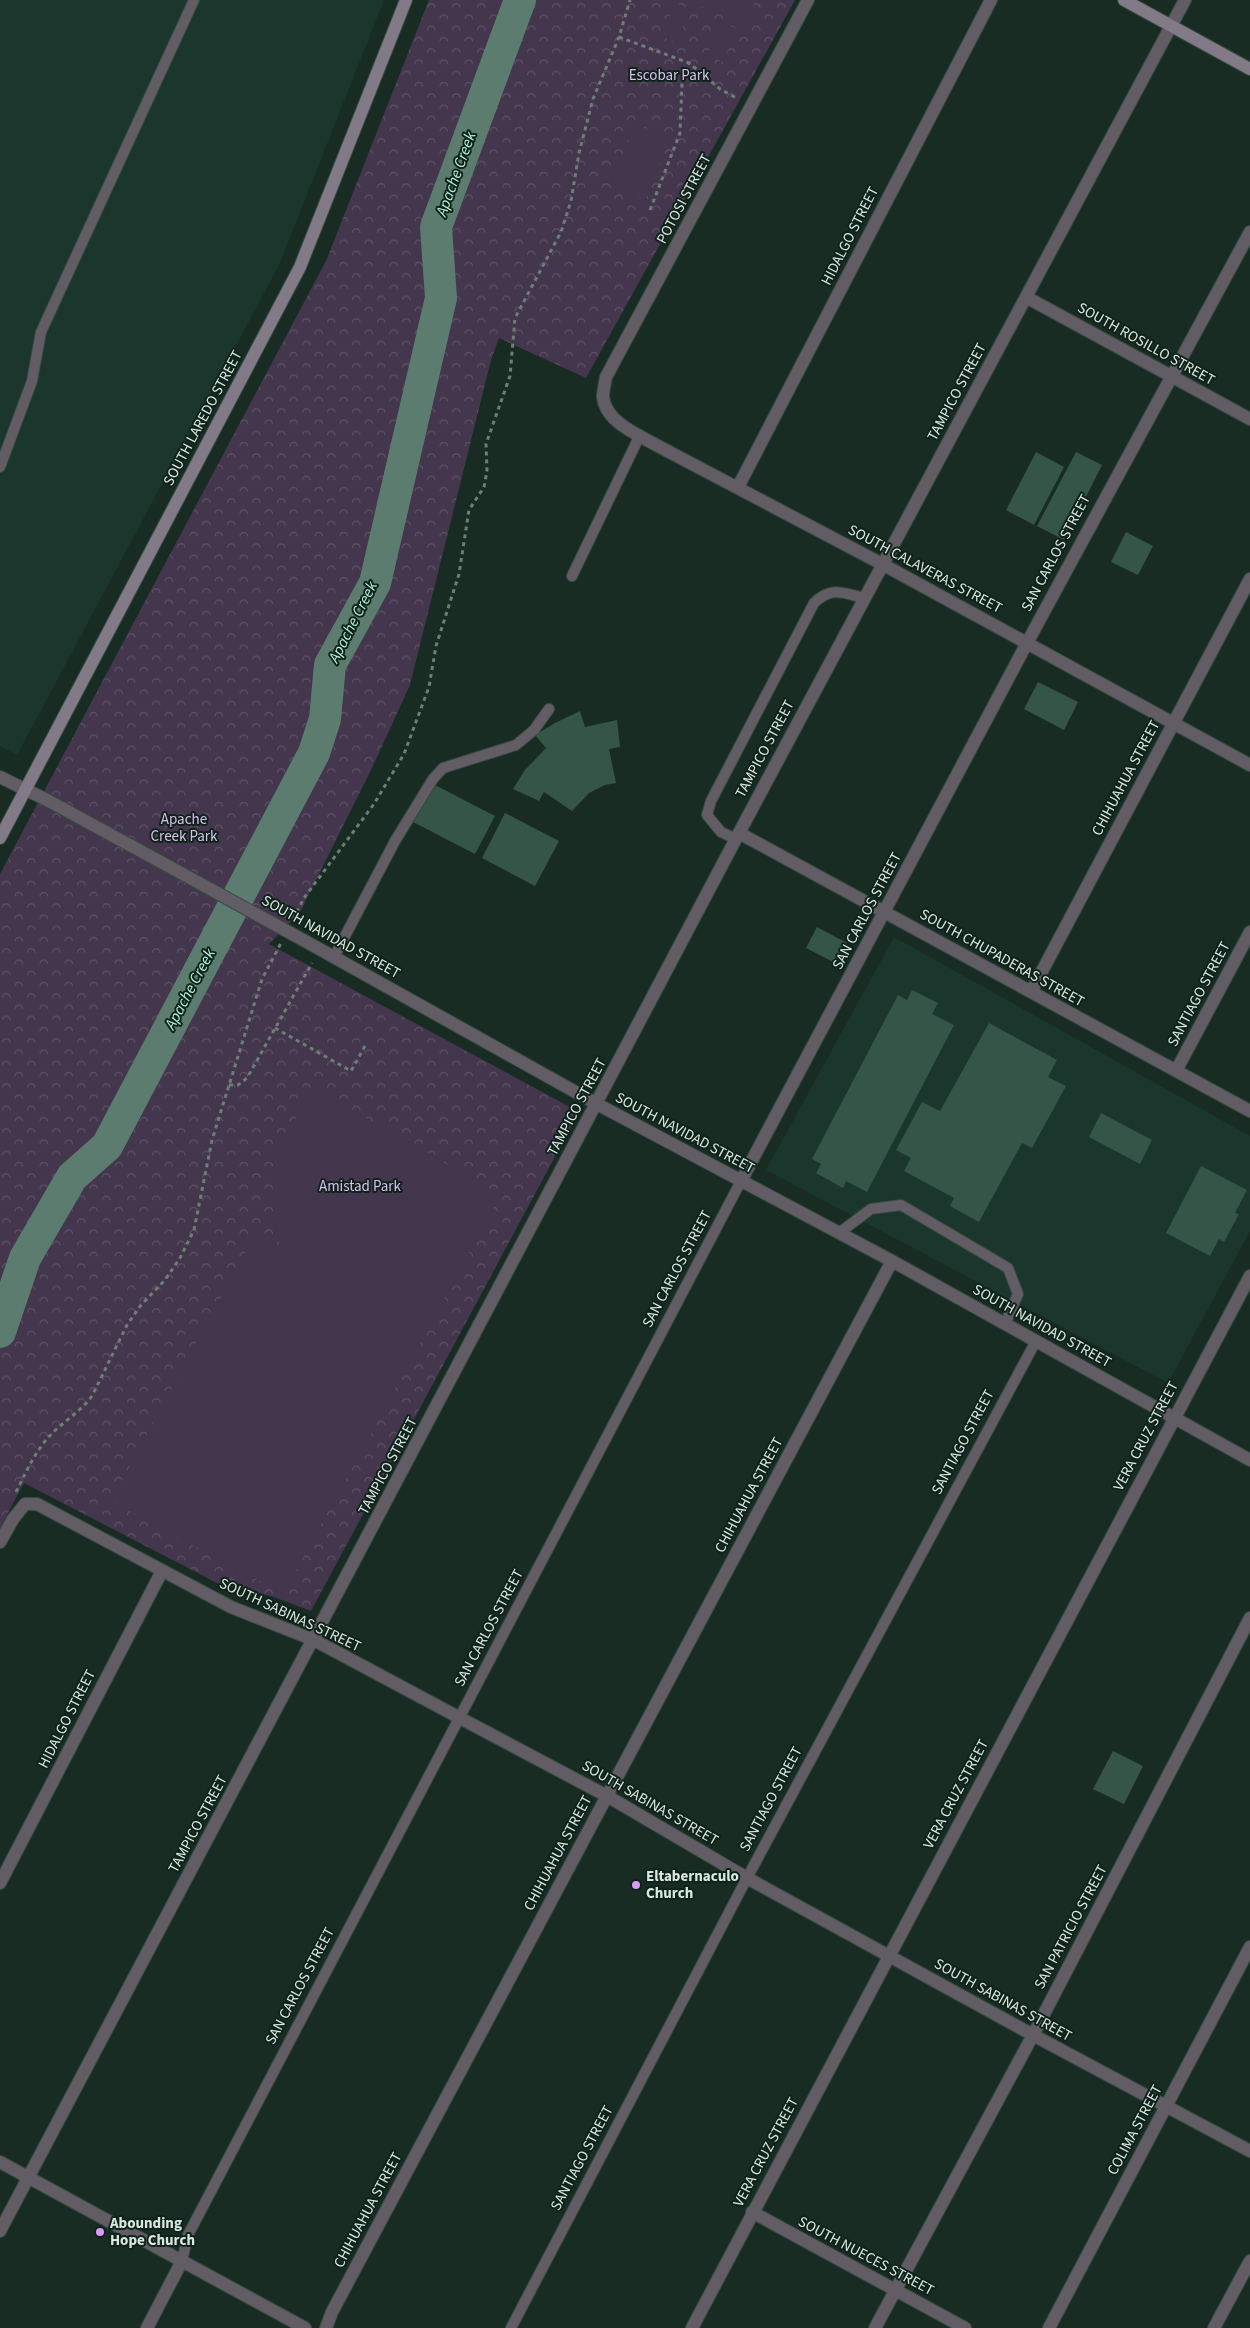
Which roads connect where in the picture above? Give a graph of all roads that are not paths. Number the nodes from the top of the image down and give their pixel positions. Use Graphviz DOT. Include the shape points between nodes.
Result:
graph roads {
  1 [pos="194,0"];
  2 [pos="406,0"];
  3 [pos="808,0"];
  4 [pos="991,0"];
  5 [pos="1124,0"];
  6 [pos="1185,0"];
  7 [pos="1171,26"];
  8 [pos="1250,69"];
  9 [pos="1250,232"];
  10 [pos="1026,297"];
  11 [pos="1171,376"];
  12 [pos="611,415"];
  13 [pos="1250,419"];
  14 [pos="640,436"];
  15 [pos="0,467"];
  16 [pos="738,487"];
  17 [pos="882,564"];
  18 [pos="572,576"];
  19 [pos="1250,579"];
  20 [pos="864,598"];
  21 [pos="1027,643"];
  22 [pos="549,709"];
  23 [pos="1173,723"];
  24 [pos="1250,765"];
  25 [pos="0,777"];
  26 [pos="26,790"];
  27 [pos="737,836"];
  28 [pos="0,838"];
  29 [pos="885,912"];
  30 [pos="1250,932"];
  31 [pos="334,957"];
  32 [pos="1031,992"];
  33 [pos="1176,1071"];
  34 [pos="597,1104"];
  35 [pos="1250,1111"];
  36 [pos="741,1181"];
  37 [pos="839,1233"];
  38 [pos="892,1261"];
  39 [pos="1250,1276"];
  40 [pos="1005,1324"];
  41 [pos="1036,1341"];
  42 [pos="1174,1419"];
  43 [pos="1250,1460"];
  44 [pos="0,1542"];
  45 [pos="162,1571"];
  46 [pos="1250,1618"];
  47 [pos="314,1640"];
  48 [pos="460,1718"];
  49 [pos="607,1796"];
  50 [pos="747,1878"];
  51 [pos="0,1883"];
  52 [pos="1250,1946"];
  53 [pos="888,1956"];
  54 [pos="1033,2035"];
  55 [pos="1166,2107"];
  56 [pos="1250,2151"];
  57 [pos="0,2162"];
  58 [pos="29,2178"];
  59 [pos="752,2212"];
  60 [pos="0,2231"];
  61 [pos="182,2261"];
  62 [pos="1250,2261"];
  63 [pos="896,2290"];
  64 [pos="147,2328"];
  65 [pos="305,2328"];
  66 [pos="326,2328"];
  67 [pos="512,2328"];
  68 [pos="692,2328"];
  69 [pos="876,2328"];
  70 [pos="965,2328"];
  71 [pos="1049,2328"];
  72 [pos="1214,2328"];
  1 -- 15 [label="lane" via="41,332 32,381"];
  2 -- 26 [label="main road, SOUTH LAREDO STREET" via="300,267"];
  3 -- 12 [label="street, POTOSI STREET" via="606,377 603,396"];
  4 -- 16 [label="street, HIDALGO STREET"];
  5 -- 7 [label="main road"];
  6 -- 7 [label="street, TAMPICO STREET"];
  7 -- 8 [label="main road"];
  7 -- 10 [label="street, TAMPICO STREET"];
  9 -- 11 [label="street, SAN CARLOS STREET"];
  10 -- 11 [label="street, SOUTH ROSILLO STREET"];
  10 -- 17 [label="street, TAMPICO STREET"];
  11 -- 13 [label="street, SOUTH ROSILLO STREET"];
  11 -- 21 [label="street, SAN CARLOS STREET"];
  12 -- 14 [label="street, SOUTH CALAVERAS STREET"];
  14 -- 16 [label="street, SOUTH CALAVERAS STREET"];
  14 -- 18 [label="lane"];
  16 -- 17 [label="street, SOUTH CALAVERAS STREET"];
  17 -- 20 [label="street, TAMPICO STREET"];
  17 -- 21 [label="street, SOUTH CALAVERAS STREET"];
  19 -- 23 [label="street, CHIHUAHUA STREET"];
  20 -- 27 [label="street, TAMPICO STREET"];
  20 -- 27 [label="lane" via="836,591 824,594 814,602 711,801 707,815 721,832"];
  21 -- 23 [label="street, SOUTH CALAVERAS STREET"];
  21 -- 29 [label="street, SAN CARLOS STREET"];
  22 -- 31 [label="lane" via="534,730 516,745 443,768 433,778 395,841"];
  23 -- 24 [label="street, SOUTH CALAVERAS STREET"];
  23 -- 32 [label="street, CHIHUAHUA STREET"];
  25 -- 26 [label="street, SOUTH NAVIDAD STREET"];
  26 -- 28 [label="main road, SOUTH LAREDO STREET"];
  26 -- 31 [label="street, SOUTH NAVIDAD STREET, bridge"];
  27 -- 29 [label="street, SOUTH CHUPADERAS STREET"];
  27 -- 34 [label="street, TAMPICO STREET"];
  29 -- 32 [label="street, SOUTH CHUPADERAS STREET"];
  29 -- 36 [label="street, SAN CARLOS STREET"];
  30 -- 33 [label="street, SANTIAGO STREET"];
  31 -- 34 [label="street, SOUTH NAVIDAD STREET"];
  32 -- 33 [label="street, SOUTH CHUPADERAS STREET"];
  33 -- 35 [label="street, SOUTH CHUPADERAS STREET"];
  34 -- 36 [label="street, SOUTH NAVIDAD STREET"];
  34 -- 47 [label="street, TAMPICO STREET"];
  36 -- 37 [label="street, SOUTH NAVIDAD STREET"];
  36 -- 48 [label="lane, SAN CARLOS STREET"];
  37 -- 38 [label="street, SOUTH NAVIDAD STREET"];
  37 -- 40 [label="lane" via="871,1209 901,1204 1008,1268 1018,1294"];
  38 -- 40 [label="street, SOUTH NAVIDAD STREET"];
  38 -- 49 [label="street, CHIHUAHUA STREET"];
  39 -- 42 [label="street, VERA CRUZ STREET"];
  40 -- 41 [label="street, SOUTH NAVIDAD STREET"];
  41 -- 42 [label="street, SOUTH NAVIDAD STREET"];
  41 -- 50 [label="lane, SANTIAGO STREET"];
  42 -- 43 [label="street, SOUTH NAVIDAD STREET"];
  42 -- 53 [label="street, VERA CRUZ STREET"];
  44 -- 45 [label="street, SOUTH SABINAS STREET" via="12,1519 25,1504 37,1504"];
  45 -- 47 [label="street, SOUTH SABINAS STREET" via="230,1607"];
  45 -- 51 [label="street, HIDALGO STREET"];
  46 -- 54 [label="street, SAN PATRICIO STREET"];
  47 -- 48 [label="street, SOUTH SABINAS STREET"];
  47 -- 58 [label="street, TAMPICO STREET"];
  48 -- 49 [label="street, SOUTH SABINAS STREET"];
  48 -- 61 [label="lane, SAN CARLOS STREET" via="188,2235"];
  49 -- 50 [label="street, SOUTH SABINAS STREET"];
  49 -- 66 [label="street, CHIHUAHUA STREET"];
  50 -- 53 [label="street, SOUTH SABINAS STREET"];
  50 -- 67 [label="lane, SANTIAGO STREET"];
  52 -- 55 [label="street, COLIMA STREET"];
  53 -- 54 [label="street, SOUTH SABINAS STREET"];
  53 -- 59 [label="street, VERA CRUZ STREET"];
  54 -- 55 [label="street, SOUTH SABINAS STREET"];
  54 -- 63 [label="street, SAN PATRICIO STREET"];
  55 -- 56 [label="street, SOUTH SABINAS STREET"];
  55 -- 71 [label="street, COLIMA STREET"];
  57 -- 58 [label="street"];
  58 -- 60 [label="street, TAMPICO STREET"];
  58 -- 61 [label="street"];
  59 -- 63 [label="street, SOUTH NUECES STREET"];
  59 -- 68 [label="street, VERA CRUZ STREET"];
  61 -- 64 [label="street, SAN CARLOS STREET"];
  61 -- 65 [label="street"];
  62 -- 72 [label="street"];
  63 -- 69 [label="street, SAN PATRICIO STREET"];
  63 -- 70 [label="street, SOUTH NUECES STREET"];
}
